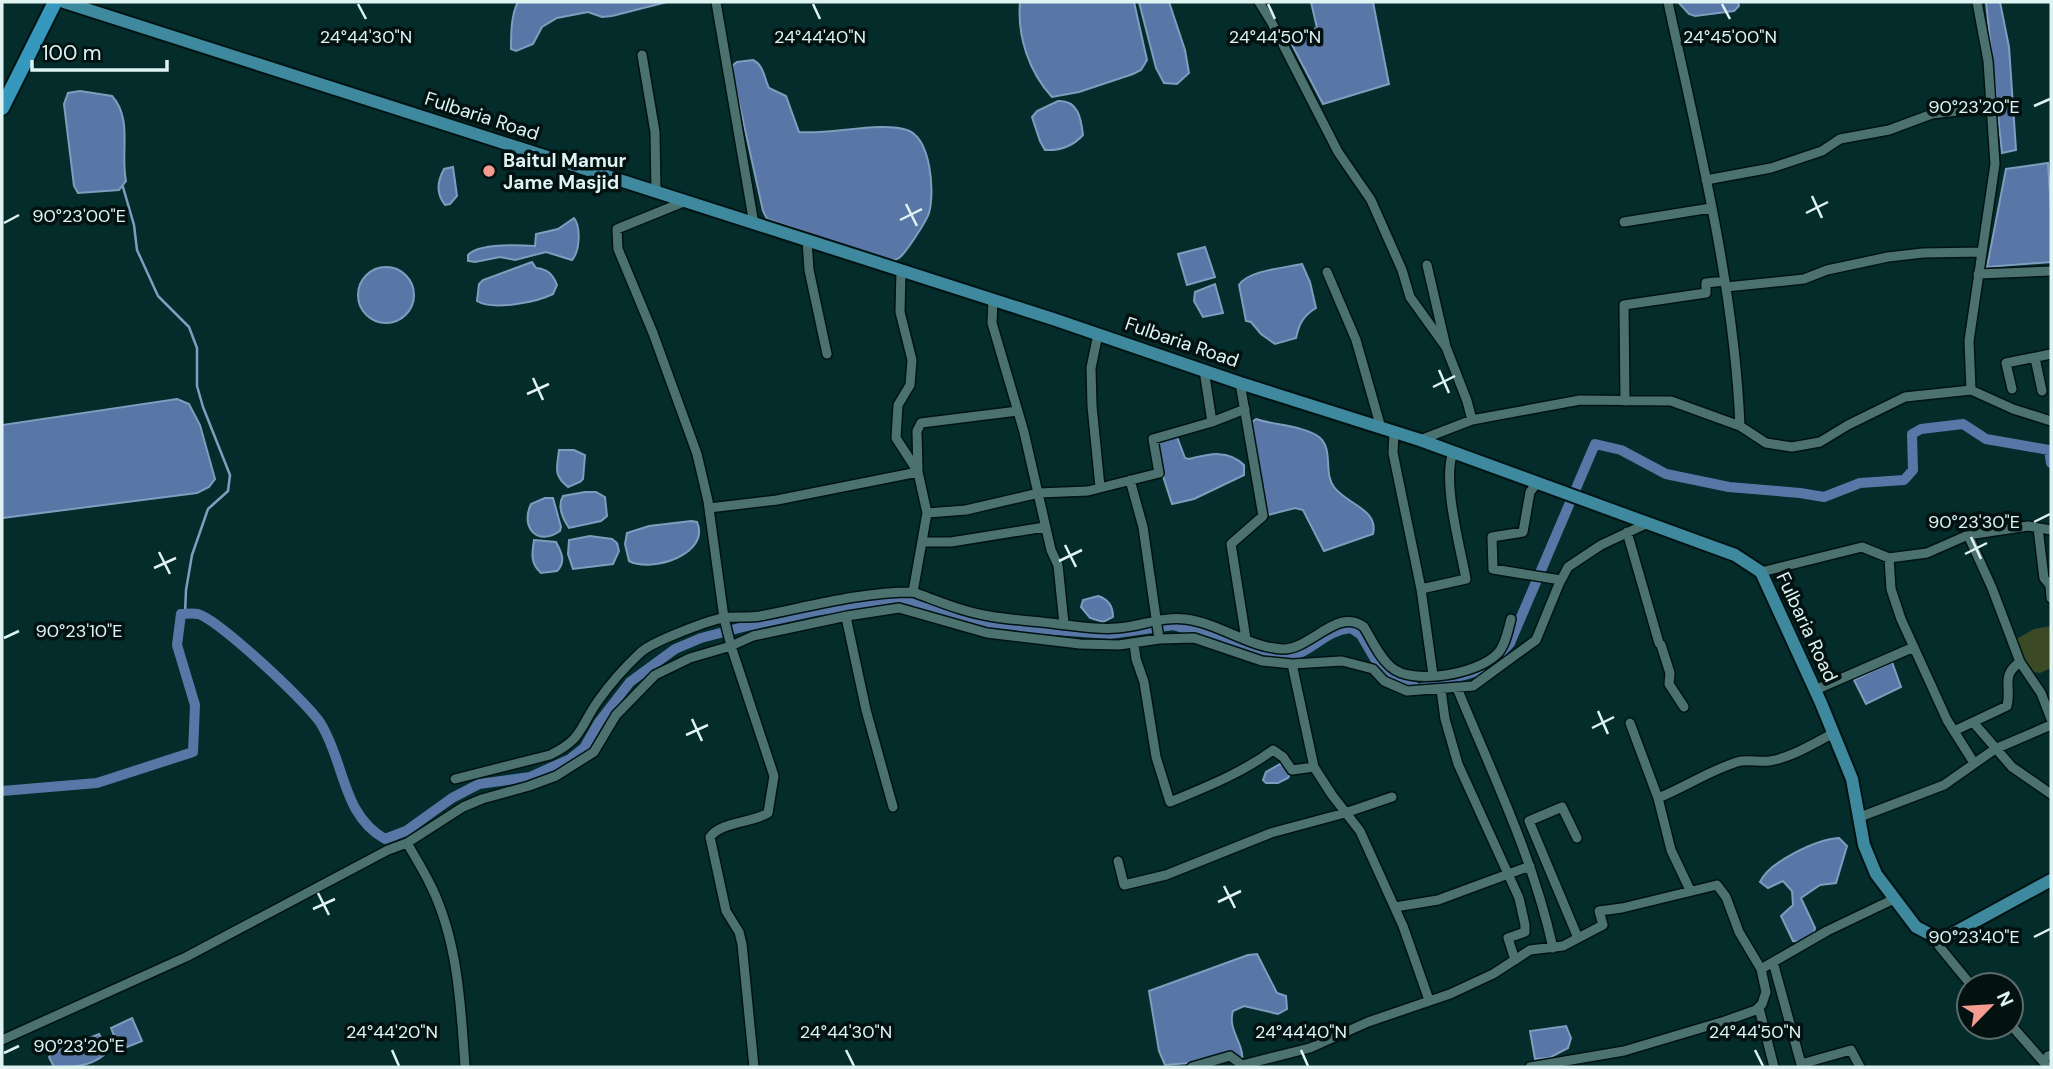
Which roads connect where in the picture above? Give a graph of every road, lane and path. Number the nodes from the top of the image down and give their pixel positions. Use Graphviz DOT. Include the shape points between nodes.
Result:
graph roads {
  1 [pos="55,2"];
  2 [pos="64,2"];
  3 [pos="716,2"];
  4 [pos="1259,2"];
  5 [pos="1668,2"];
  6 [pos="1977,2"];
  7 [pos="642,55"];
  8 [pos="1991,107"];
  9 [pos="2,108"];
  10 [pos="1706,180"];
  11 [pos="656,191"];
  12 [pos="686,201"];
  13 [pos="1711,208"];
  14 [pos="1625,222"];
  15 [pos="754,224"];
  16 [pos="807,240"];
  17 [pos="1982,252"];
  18 [pos="1427,265"];
  19 [pos="901,270"];
  20 [pos="2051,271"];
  21 [pos="1327,272"];
  22 [pos="1978,274"];
  23 [pos="1726,284"];
  24 [pos="993,299"];
  25 [pos="1098,334"];
  26 [pos="1446,347"];
  27 [pos="827,354"];
  28 [pos="2051,354"];
  29 [pos="2035,358"];
  30 [pos="1204,370"];
  31 [pos="1240,383"];
  32 [pos="2011,389"];
  33 [pos="1970,390"];
  34 [pos="2042,391"];
  35 [pos="1625,401"];
  36 [pos="1245,409"];
  37 [pos="1018,411"];
  38 [pos="1472,420"];
  39 [pos="2051,421"];
  40 [pos="1212,422"];
  41 [pos="1740,426"];
  42 [pos="1381,428"];
  43 [pos="1394,432"];
  44 [pos="1420,440"];
  45 [pos="1452,452"];
  46 [pos="918,472"];
  47 [pos="1130,480"];
  48 [pos="1537,483"];
  49 [pos="1100,487"];
  50 [pos="1039,493"];
  51 [pos="709,508"];
  52 [pos="927,513"];
  53 [pos="1648,523"];
  54 [pos="1045,527"];
  55 [pos="2038,528"];
  56 [pos="2051,530"];
  57 [pos="1627,532"];
  58 [pos="1968,535"];
  59 [pos="923,542"];
  60 [pos="1889,558"];
  61 [pos="1762,572"];
  62 [pos="1561,579"];
  63 [pos="1421,589"];
  64 [pos="913,592"];
  65 [pos="2051,598"];
  66 [pos="846,617"];
  67 [pos="724,618"];
  68 [pos="1511,619"];
  69 [pos="1156,620"];
  70 [pos="1064,624"];
  71 [pos="1159,639"];
  72 [pos="1246,639"];
  73 [pos="1134,643"];
  74 [pos="731,646"];
  75 [pos="1914,647"];
  76 [pos="2020,662"];
  77 [pos="1292,664"];
  78 [pos="1433,675"];
  79 [pos="1457,688"];
  80 [pos="1441,690"];
  81 [pos="1815,690"];
  82 [pos="1684,707"];
  83 [pos="2051,719"];
  84 [pos="1973,722"];
  85 [pos="1630,723"];
  86 [pos="2051,725"];
  87 [pos="1954,731"];
  88 [pos="1834,733"];
  89 [pos="1995,749"];
  90 [pos="1974,763"];
  91 [pos="1314,767"];
  92 [pos="455,779"];
  93 [pos="2051,794"];
  94 [pos="1392,797"];
  95 [pos="1658,798"];
  96 [pos="893,807"];
  97 [pos="1345,813"];
  98 [pos="1860,817"];
  99 [pos="1577,838"];
  100 [pos="407,843"];
  101 [pos="1118,861"];
  102 [pos="1530,866"];
  103 [pos="1509,876"];
  104 [pos="2051,880"];
  105 [pos="1690,890"];
  106 [pos="1894,899"];
  107 [pos="1395,907"];
  108 [pos="1578,938"];
  109 [pos="1941,940"];
  110 [pos="1553,948"];
  111 [pos="1515,960"];
  112 [pos="1773,962"];
  113 [pos="1761,969"];
  114 [pos="1960,971"];
  115 [pos="1429,1000"];
  116 [pos="1759,1007"];
  117 [pos="2025,1037"];
  118 [pos="2,1040"];
  119 [pos="2048,1058"];
  120 [pos="1264,1063"];
  121 [pos="466,1067"];
  122 [pos="754,1067"];
  123 [pos="1192,1067"];
  124 [pos="1530,1067"];
  125 [pos="1774,1067"];
  126 [pos="1860,1067"];
  1 -- 9 [label="highway"];
  2 -- 11 [label="main road, Fulbaria Road"];
  3 -- 15 [label="street"];
  4 -- 26 [label="street" via="1338,152 1371,201 1410,297"];
  5 -- 10 [label="street"];
  6 -- 8 [label="street"];
  7 -- 11 [label="street" via="656,132"];
  8 -- 10 [label="street" via="1932,114 1889,130 1840,139 1822,151 1771,168"];
  8 -- 17 [label="street" via="1995,164"];
  10 -- 13 [label="street"];
  11 -- 12 [label="main road, Fulbaria Road"];
  12 -- 15 [label="main road, Fulbaria Road"];
  12 -- 51 [label="street" via="617,229 618,249 697,454"];
  13 -- 14 [label="street"];
  13 -- 23 [label="street"];
  15 -- 16 [label="main road, Fulbaria Road"];
  16 -- 19 [label="main road, Fulbaria Road"];
  16 -- 27 [label="street"];
  17 -- 22 [label="street"];
  17 -- 23 [label="street" via="1888,257 1804,279"];
  18 -- 26 [label="street"];
  19 -- 24 [label="main road, Fulbaria Road"];
  19 -- 46 [label="street" via="900,312 912,360 909,385 898,405 896,438"];
  20 -- 22 [label="street"];
  21 -- 42 [label="street" via="1356,340"];
  22 -- 33 [label="street" via="1969,341"];
  23 -- 35 [label="street" via="1706,283 1706,293 1624,305"];
  23 -- 41 [label="street"];
  24 -- 25 [label="main road, Fulbaria Road"];
  24 -- 37 [label="street" via="992,323"];
  25 -- 30 [label="main road, Fulbaria Road"];
  25 -- 49 [label="street" via="1091,368"];
  26 -- 38 [label="street"];
  28 -- 29 [label="street"];
  29 -- 32 [label="street" via="2006,363"];
  29 -- 34 [label="street"];
  30 -- 31 [label="main road, Fulbaria Road"];
  30 -- 40 [label="street"];
  31 -- 36 [label="street"];
  31 -- 42 [label="main road, Fulbaria Road"];
  33 -- 39 [label="street"];
  33 -- 41 [label="street" via="1905,397 1820,442 1792,447 1766,443"];
  35 -- 38 [label="street" via="1580,400"];
  35 -- 41 [label="street" via="1671,401"];
  36 -- 40 [label="street"];
  36 -- 72 [label="street" via="1263,516 1231,544"];
  37 -- 46 [label="street" via="921,423 917,431"];
  37 -- 50 [label="street"];
  38 -- 44 [label="street"];
  40 -- 47 [label="street" via="1153,439 1159,473"];
  42 -- 43 [label="main road, Fulbaria Road"];
  43 -- 44 [label="main road, Fulbaria Road"];
  43 -- 63 [label="street" via="1393,453"];
  44 -- 45 [label="main road, Fulbaria Road"];
  45 -- 48 [label="main road, Fulbaria Road"];
  45 -- 63 [label="street" via="1452,501 1465,579"];
  46 -- 51 [label="street" via="777,500"];
  46 -- 52 [label="street"];
  47 -- 49 [label="street"];
  47 -- 69 [label="street" via="1143,527"];
  48 -- 53 [label="main road, Fulbaria Road"];
  48 -- 62 [label="street" via="1530,492 1523,532 1492,537 1493,569"];
  49 -- 50 [label="street"];
  50 -- 52 [label="street" via="966,510"];
  50 -- 54 [label="street"];
  51 -- 67 [label="street"];
  52 -- 59 [label="street"];
  53 -- 57 [label="street"];
  53 -- 61 [label="main road, Fulbaria Road" via="1735,555"];
  54 -- 59 [label="street"];
  54 -- 70 [label="street" via="1058,565"];
  55 -- 56 [label="street"];
  55 -- 58 [label="street"];
  55 -- 65 [label="street"];
  57 -- 62 [label="street" via="1568,567"];
  57 -- 82 [label="street" via="1670,673 1669,684"];
  58 -- 60 [label="street" via="1927,553"];
  58 -- 76 [label="street"];
  59 -- 64 [label="street"];
  60 -- 61 [label="street" via="1862,547"];
  60 -- 75 [label="street" via="1891,589"];
  61 -- 81 [label="main road, Fulbaria Road"];
  62 -- 79 [label="street" via="1536,640 1473,686"];
  63 -- 78 [label="street"];
  64 -- 67 [label="street" via="856,597 758,617"];
  64 -- 70 [label="street" via="988,616"];
  66 -- 73 [label="street" via="899,608 987,633 1080,643"];
  66 -- 74 [label="street" via="753,636"];
  66 -- 96 [label="street"];
  67 -- 74 [label="street"];
  67 -- 92 [label="street" via="643,650 597,702 576,739 563,749"];
  68 -- 78 [label="street" via="1499,653 1488,661 1453,675"];
  69 -- 70 [label="street" via="1117,628"];
  69 -- 71 [label="street"];
  69 -- 72 [label="street" via="1184,618"];
  71 -- 73 [label="street"];
  71 -- 77 [label="street" via="1194,638 1262,661"];
  72 -- 78 [label="street" via="1284,650 1350,621 1364,627 1390,667 1404,676"];
  73 -- 91 [label="street" via="1156,757 1170,802 1231,776 1273,750 1292,770"];
  74 -- 100 [label="street" via="655,675 616,715 593,752 556,776 463,807"];
  74 -- 122 [label="street" via="774,776 768,813 719,828 710,837 726,911 742,944"];
  75 -- 81 [label="street"];
  75 -- 87 [label="street"];
  76 -- 83 [label="street" via="2041,693"];
  76 -- 84 [label="street" via="2007,678 2007,706"];
  77 -- 80 [label="street" via="1342,661 1373,669 1384,681 1407,691"];
  77 -- 91 [label="street"];
  79 -- 80 [label="street"];
  79 -- 102 [label="street"];
  80 -- 103 [label="street" via="1458,764"];
  81 -- 88 [label="main road, Fulbaria Road"];
  84 -- 87 [label="street"];
  84 -- 89 [label="street"];
  85 -- 95 [label="street"];
  86 -- 89 [label="street"];
  87 -- 90 [label="street"];
  88 -- 95 [label="street" via="1771,761 1742,761 1715,770"];
  88 -- 98 [label="main road, Fulbaria Road" via="1852,779"];
  89 -- 90 [label="street"];
  89 -- 93 [label="street" via="2020,774"];
  90 -- 98 [label="street" via="1944,785"];
  91 -- 97 [label="street"];
  94 -- 97 [label="street"];
  95 -- 105 [label="street" via="1671,850"];
  97 -- 101 [label="street" via="1271,833 1166,875 1124,885"];
  97 -- 107 [label="street" via="1360,831"];
  98 -- 106 [label="main road, Fulbaria Road" via="1864,845 1876,874"];
  99 -- 108 [label="street" via="1562,807 1529,821"];
  100 -- 118 [label="street" via="186,957"];
  100 -- 121 [label="street" via="443,917 456,972"];
  102 -- 103 [label="street"];
  102 -- 110 [label="street"];
  103 -- 107 [label="street" via="1438,900"];
  103 -- 111 [label="street" via="1525,925 1525,932 1508,938"];
  104 -- 109 [label="main road"];
  105 -- 108 [label="street" via="1599,911 1604,924"];
  105 -- 113 [label="street" via="1720,888"];
  106 -- 109 [label="main road, Fulbaria Road" via="1916,927"];
  106 -- 112 [label="street"];
  107 -- 115 [label="street"];
  108 -- 110 [label="street"];
  109 -- 114 [label="street" via="1939,946"];
  110 -- 111 [label="street" via="1530,950"];
  111 -- 115 [label="street"];
  112 -- 113 [label="street"];
  112 -- 126 [label="street" via="1801,1064 1852,1050"];
  113 -- 116 [label="street" via="1766,992"];
  115 -- 120 [label="street"];
  116 -- 124 [label="street" via="1624,1051"];
  116 -- 125 [label="street"];
  117 -- 119 [label="street"];
  120 -- 123 [label="street" via="1242,1065 1230,1056"];
}
